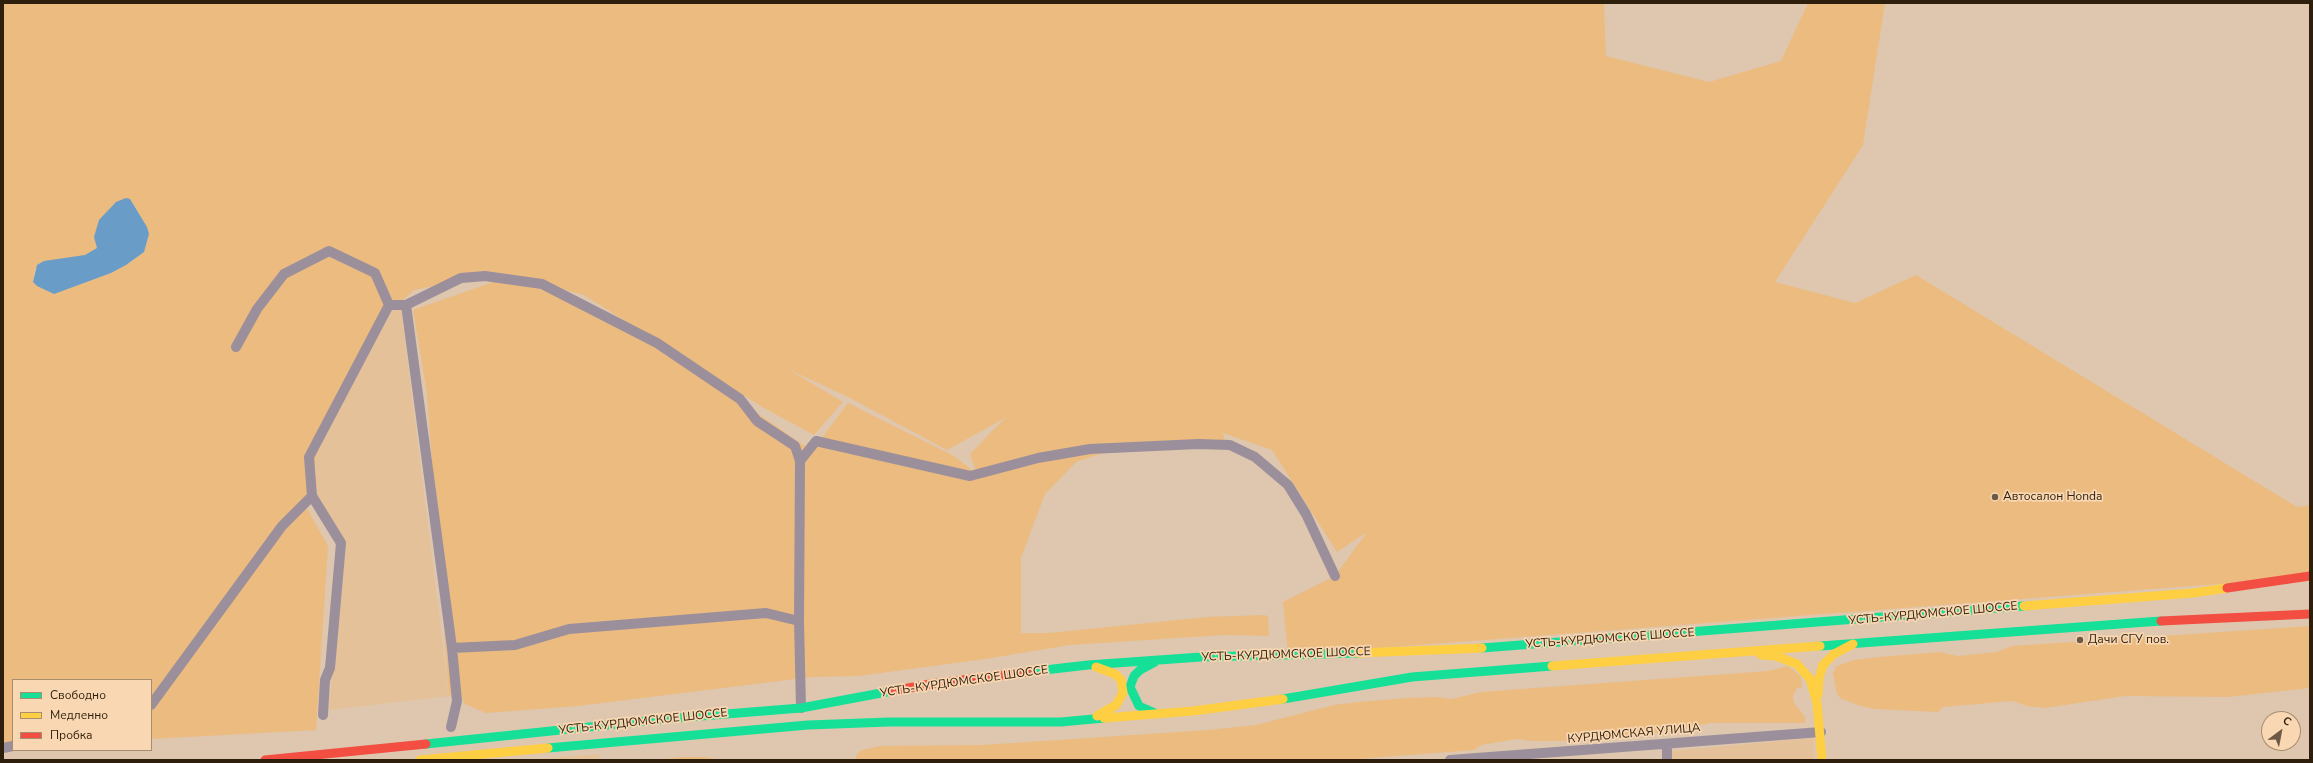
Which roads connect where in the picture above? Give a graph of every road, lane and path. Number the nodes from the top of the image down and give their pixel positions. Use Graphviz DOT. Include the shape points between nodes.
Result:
graph roads {
  1 [pos="389,305"];
  2 [pos="406,305"];
  3 [pos="236,347"];
  4 [pos="800,461"];
  5 [pos="312,496"];
  6 [pos="1334,576"];
  7 [pos="2310,576"];
  8 [pos="2310,614"];
  9 [pos="799,621"];
  10 [pos="1854,644"];
  11 [pos="452,648"];
  12 [pos="1734,653"];
  13 [pos="1160,660"];
  14 [pos="1088,665"];
  15 [pos="1817,703"];
  16 [pos="152,704"];
  17 [pos="801,708"];
  18 [pos="1156,713"];
  19 [pos="323,715"];
  20 [pos="1094,718"];
  21 [pos="452,727"];
  22 [pos="1821,732"];
  23 [pos="1667,744"];
  24 [pos="466,757"];
  25 [pos="1516,758"];
  26 [pos="265,760"];
  27 [pos="420,760"];
  28 [pos="1450,760"];
  29 [pos="1667,760"];
  30 [pos="1822,760"];
  1 -- 2 [label="street"];
  1 -- 3 [label="street" via="375,273 329,251 284,274 257,309"];
  1 -- 5 [label="street" via="309,457"];
  2 -- 4 [label="street" via="461,278 485,276 542,284 657,343 740,399 756,422 794,446"];
  2 -- 11 [label="street"];
  4 -- 6 [label="street" via="816,441 970,476 1038,458 1090,449 1230,445 1255,457 1288,485 1306,514"];
  4 -- 9 [label="street"];
  5 -- 16 [label="street" via="282,526"];
  5 -- 19 [label="street" via="342,543"];
  7 -- 13 [label="main road, УСТЬ-КУРДЮМСКОЕ ШОССЕ" via="2193,593 1469,650"];
  8 -- 10 [label="main road, УСТЬ-КУРДЮМСКОЕ ШОССЕ" via="2132,622"];
  9 -- 11 [label="street" via="766,612 569,629 515,645"];
  9 -- 17 [label="street"];
  10 -- 12 [label="main road, УСТЬ-КУРДЮМСКОЕ ШОССЕ"];
  10 -- 15 [label="main road" via="1834,654 1823,665"];
  11 -- 21 [label="street" via="458,701"];
  12 -- 15 [label="main road" via="1776,656 1797,664 1810,679"];
  12 -- 18 [label="main road, УСТЬ-КУРДЮМСКОЕ ШОССЕ" via="1412,677 1256,704"];
  13 -- 14 [label="main road, УСТЬ-КУРДЮМСКОЕ ШОССЕ"];
  13 -- 18 [label="main road" via="1140,670 1134,676 1130,688 1139,706"];
  14 -- 17 [label="main road, УСТЬ-КУРДЮМСКОЕ ШОССЕ" via="930,684"];
  14 -- 20 [label="main road" via="1108,670 1121,680 1123,693 1116,705"];
  15 -- 22 [label="main road"];
  17 -- 26 [label="main road, УСТЬ-КУРДЮМСКОЕ ШОССЕ"];
  18 -- 20 [label="main road, УСТЬ-КУРДЮМСКОЕ ШОССЕ"];
  20 -- 24 [label="main road, УСТЬ-КУРДЮМСКОЕ ШОССЕ" via="1061,722 889,722 808,725 678,735"];
  22 -- 23 [label="street, КУРДЮМСКАЯ УЛИЦА"];
  22 -- 30 [label="main road"];
  23 -- 25 [label="street, КУРДЮМСКАЯ УЛИЦА"];
  23 -- 29 [label="street"];
  24 -- 27 [label="main road, УСТЬ-КУРДЮМСКОЕ ШОССЕ"];
  25 -- 28 [label="street, КУРДЮМСКАЯ УЛИЦА"];
}
